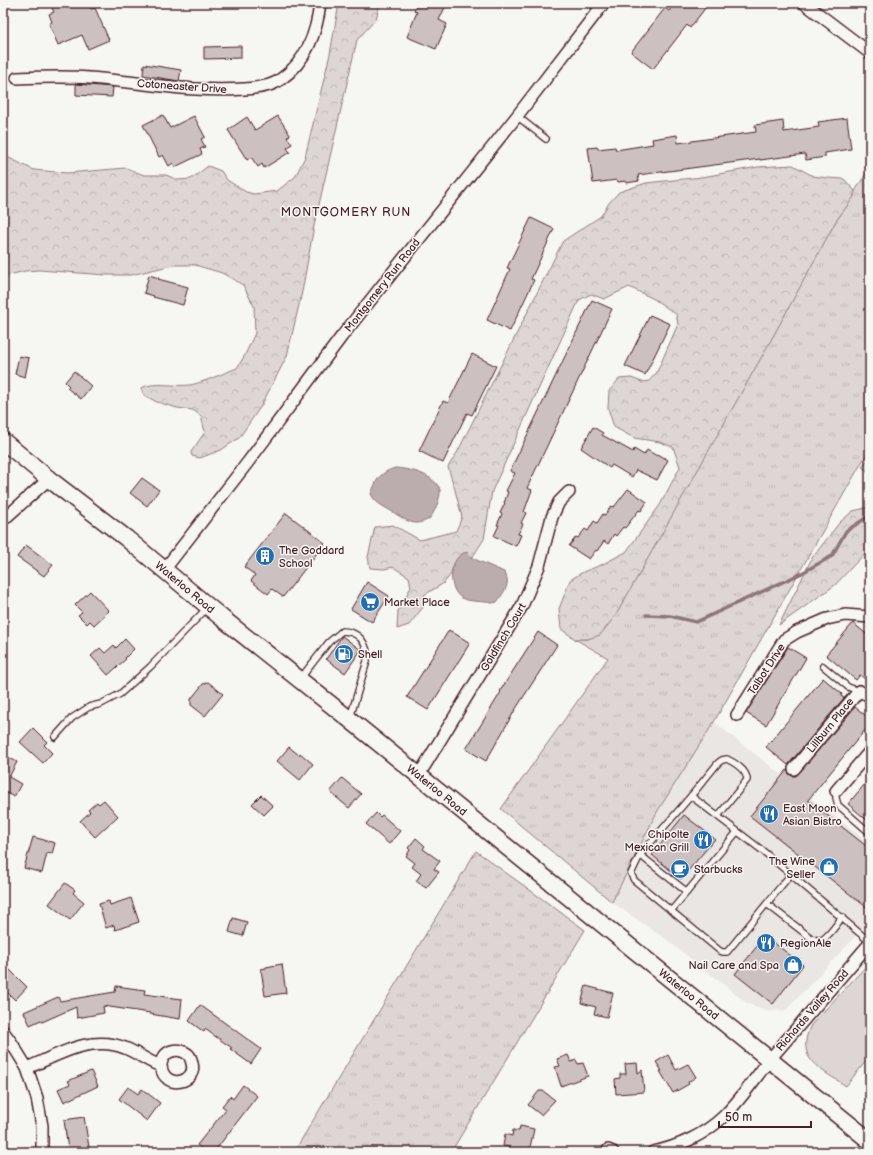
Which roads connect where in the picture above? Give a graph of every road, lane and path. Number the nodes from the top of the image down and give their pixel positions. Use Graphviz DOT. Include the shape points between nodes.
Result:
graph roads {
  1 [pos="320,3"];
  2 [pos="604,3"];
  3 [pos="804,3"];
  4 [pos="870,53"];
  5 [pos="17,78"];
  6 [pos="516,116"];
  7 [pos="546,139"];
  8 [pos="3,441"];
  9 [pos="49,479"];
  10 [pos="570,492"];
  11 [pos="3,520"];
  12 [pos="164,570"];
  13 [pos="208,607"];
  14 [pos="870,618"];
  15 [pos="823,666"];
  16 [pos="300,679"];
  17 [pos="859,691"];
  18 [pos="870,696"];
  19 [pos="737,715"];
  20 [pos="349,719"];
  21 [pos="54,737"];
  22 [pos="870,751"];
  23 [pos="794,769"];
  24 [pos="419,775"];
  25 [pos="836,791"];
  26 [pos="691,796"];
  27 [pos="718,816"];
  28 [pos="738,832"];
  29 [pos="870,832"];
  30 [pos="640,855"];
  31 [pos="791,874"];
  32 [pos="687,892"];
  33 [pos="767,904"];
  34 [pos="671,911"];
  35 [pos="842,917"];
  36 [pos="870,942"];
  37 [pos="3,1031"];
  38 [pos="770,1060"];
  39 [pos="161,1066"];
  40 [pos="27,1068"];
  41 [pos="870,1141"];
  42 [pos="42,1152"];
  43 [pos="653,1152"];
  1 -- 5 [label="street, Cotoneaster Drive" via="308,48 292,70 269,85 233,90 207,90 90,78"];
  2 -- 6 [label="street, Montgomery Run Road"];
  3 -- 4 [label="street"];
  6 -- 7 [label="lane"];
  6 -- 12 [label="street, Montgomery Run Road" via="342,336"];
  8 -- 9 [label="main road, Waterloo Road"];
  9 -- 11 [label="street"];
  9 -- 12 [label="main road, Waterloo Road"];
  10 -- 24 [label="street, Goldfinch Court" via="559,502 552,517 539,566 522,606"];
  12 -- 13 [label="main road, Waterloo Road"];
  13 -- 16 [label="main road, Waterloo Road"];
  13 -- 21 [label="lane" via="120,694 72,718"];
  14 -- 19 [label="street, Talbot Drive" via="845,615 827,619 784,640"];
  15 -- 17 [label="lane" via="848,687"];
  16 -- 20 [label="main road, Waterloo Road"];
  16 -- 20 [label="lane" via="329,642 342,631 350,631 363,640 368,653 367,661"];
  17 -- 18 [label="street, Lillburn Place"];
  17 -- 23 [label="street, Lillburn Place"];
  20 -- 24 [label="main road, Waterloo Road"];
  22 -- 25 [label="street"];
  24 -- 38 [label="main road, Waterloo Road"];
  25 -- 29 [label="lane" via="838,805"];
  26 -- 27 [label="lane"];
  26 -- 27 [label="lane" via="720,762 727,759 732,761 744,771 747,780"];
  26 -- 30 [label="lane"];
  27 -- 28 [label="lane"];
  28 -- 31 [label="lane"];
  28 -- 32 [label="lane"];
  30 -- 32 [label="lane"];
  30 -- 34 [label="lane" via="631,876"];
  31 -- 33 [label="lane"];
  31 -- 35 [label="lane"];
  32 -- 34 [label="lane"];
  33 -- 34 [label="lane" via="725,952 720,951"];
  33 -- 35 [label="lane" via="816,940 823,939"];
  35 -- 36 [label="lane"];
  36 -- 38 [label="street, Richards Valley Road"];
  37 -- 40 [label="street"];
  38 -- 41 [label="main road, Waterloo Road"];
  38 -- 43 [label="street, Richards Valley Road" via="722,1118 694,1138"];
  39 -- 40 [label="street" via="124,1047 101,1043 79,1046"];
  40 -- 42 [label="street" via="37,1098 42,1126"];
}
